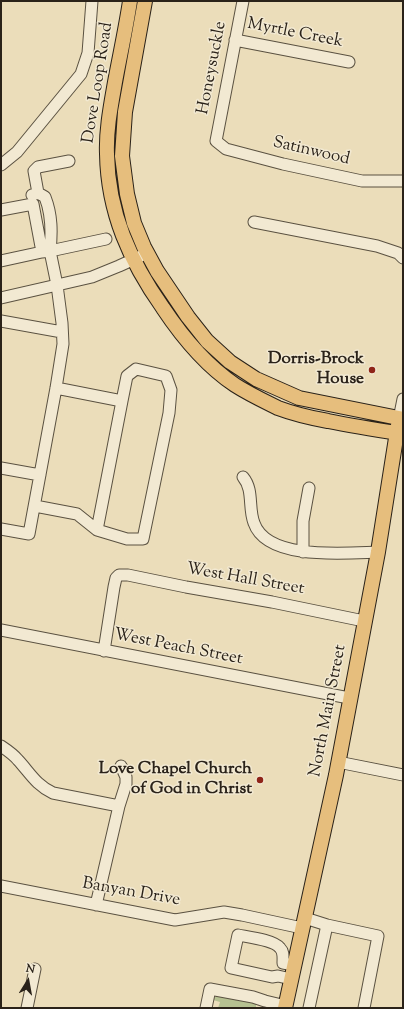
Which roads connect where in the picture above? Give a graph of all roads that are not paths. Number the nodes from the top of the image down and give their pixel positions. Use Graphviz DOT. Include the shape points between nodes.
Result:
graph roads {
  1 [pos="92,1"];
  2 [pos="130,1"];
  3 [pos="145,1"];
  4 [pos="243,1"];
  5 [pos="235,40"];
  6 [pos="349,62"];
  7 [pos="216,141"];
  8 [pos="69,160"];
  9 [pos="1,165"];
  10 [pos="403,181"];
  11 [pos="38,193"];
  12 [pos="33,204"];
  13 [pos="1,210"];
  14 [pos="254,222"];
  15 [pos="106,239"];
  16 [pos="46,251"];
  17 [pos="147,253"];
  18 [pos="403,258"];
  19 [pos="133,259"];
  20 [pos="1,261"];
  21 [pos="57,285"];
  22 [pos="1,298"];
  23 [pos="1,321"];
  24 [pos="62,332"];
  25 [pos="56,388"];
  26 [pos="403,398"];
  27 [pos="122,401"];
  28 [pos="401,419"];
  29 [pos="400,434"];
  30 [pos="1,468"];
  31 [pos="40,475"];
  32 [pos="243,476"];
  33 [pos="309,488"];
  34 [pos="35,506"];
  35 [pos="1,529"];
  36 [pos="96,530"];
  37 [pos="303,552"];
  38 [pos="378,552"];
  39 [pos="364,621"];
  40 [pos="1,630"];
  41 [pos="104,651"];
  42 [pos="349,698"];
  43 [pos="1,746"];
  44 [pos="338,762"];
  45 [pos="121,766"];
  46 [pos="403,775"];
  47 [pos="119,806"];
  48 [pos="1,886"];
  49 [pos="96,905"];
  50 [pos="303,923"];
  51 [pos="327,925"];
  52 [pos="35,969"];
  53 [pos="293,972"];
  54 [pos="264,1005"];
  55 [pos="285,1007"];
  56 [pos="27,1008"];
  57 [pos="206,1008"];
  58 [pos="309,1008"];
  59 [pos="364,1008"];
  1 -- 9 [label="street" via="88,53 81,74 17,152"];
  2 -- 19 [label="main road, Dove Loop Road" via="110,109 107,154 116,217"];
  3 -- 17 [label="main road, Dove Loop Road" via="126,112 122,156 126,194"];
  4 -- 5 [label="street, Honeysuckle"];
  5 -- 6 [label="street, Myrtle Creek"];
  5 -- 7 [label="street, Honeysuckle"];
  7 -- 10 [label="street, Satinwood" via="226,150 298,168 362,181"];
  8 -- 11 [label="street" via="34,171"];
  11 -- 12 [label="street" via="32,194"];
  11 -- 16 [label="street" via="45,197 52,224"];
  12 -- 13 [label="street"];
  12 -- 16 [label="street"];
  14 -- 18 [label="street" via="377,246 398,253"];
  15 -- 16 [label="street"];
  16 -- 20 [label="street"];
  16 -- 21 [label="street"];
  17 -- 19 [label="street"];
  17 -- 28 [label="main road, Dove Loop Road" via="196,329 216,350 244,372 271,387 299,398"];
  19 -- 21 [label="street" via="92,277"];
  19 -- 29 [label="main road, Dove Loop Road" via="184,338 206,362 235,385 296,414"];
  21 -- 22 [label="street"];
  21 -- 24 [label="street"];
  23 -- 24 [label="street"];
  24 -- 25 [label="street" via="63,344"];
  25 -- 27 [label="street"];
  25 -- 31 [label="street"];
  26 -- 28 [label="street"];
  27 -- 36 [label="street"];
  27 -- 36 [label="street" via="127,376 136,369 166,376 171,390 169,412 143,539 127,539"];
  28 -- 29 [label="main road, North Main Street"];
  29 -- 38 [label="main road, North Main Street"];
  30 -- 31 [label="street"];
  31 -- 34 [label="street"];
  32 -- 37 [label="street" via="248,483 250,512 259,534 278,547"];
  33 -- 37 [label="street" via="303,521"];
  34 -- 35 [label="street" via="29,534"];
  34 -- 36 [label="street" via="77,514"];
  37 -- 38 [label="street"];
  38 -- 39 [label="main road, North Main Street"];
  39 -- 41 [label="street, West Hall Street" via="120,575 116,578 114,587"];
  39 -- 42 [label="main road, North Main Street"];
  40 -- 41 [label="street, West Peach Street"];
  41 -- 42 [label="street, West Peach Street"];
  42 -- 44 [label="main road, North Main Street"];
  43 -- 47 [label="street" via="18,759 26,772 46,790"];
  44 -- 46 [label="street"];
  44 -- 50 [label="main road, North Main Street"];
  45 -- 47 [label="street" via="126,784"];
  47 -- 49 [label="street"];
  48 -- 49 [label="street, Banyan Drive"];
  49 -- 50 [label="street, Banyan Drive" via="175,920 224,912"];
  50 -- 51 [label="street, Banyan Drive"];
  50 -- 53 [label="main road, North Main Street"];
  51 -- 58 [label="street"];
  51 -- 59 [label="street, Banyan Drive" via="378,936"];
  52 -- 56 [label="street"];
  53 -- 53 [label="street" via="272,977 231,968 238,935 274,943 284,955 283,963"];
  53 -- 55 [label="main road, North Main Street"];
  54 -- 55 [label="street"];
  54 -- 57 [label="street" via="253,997 210,989"];
}
